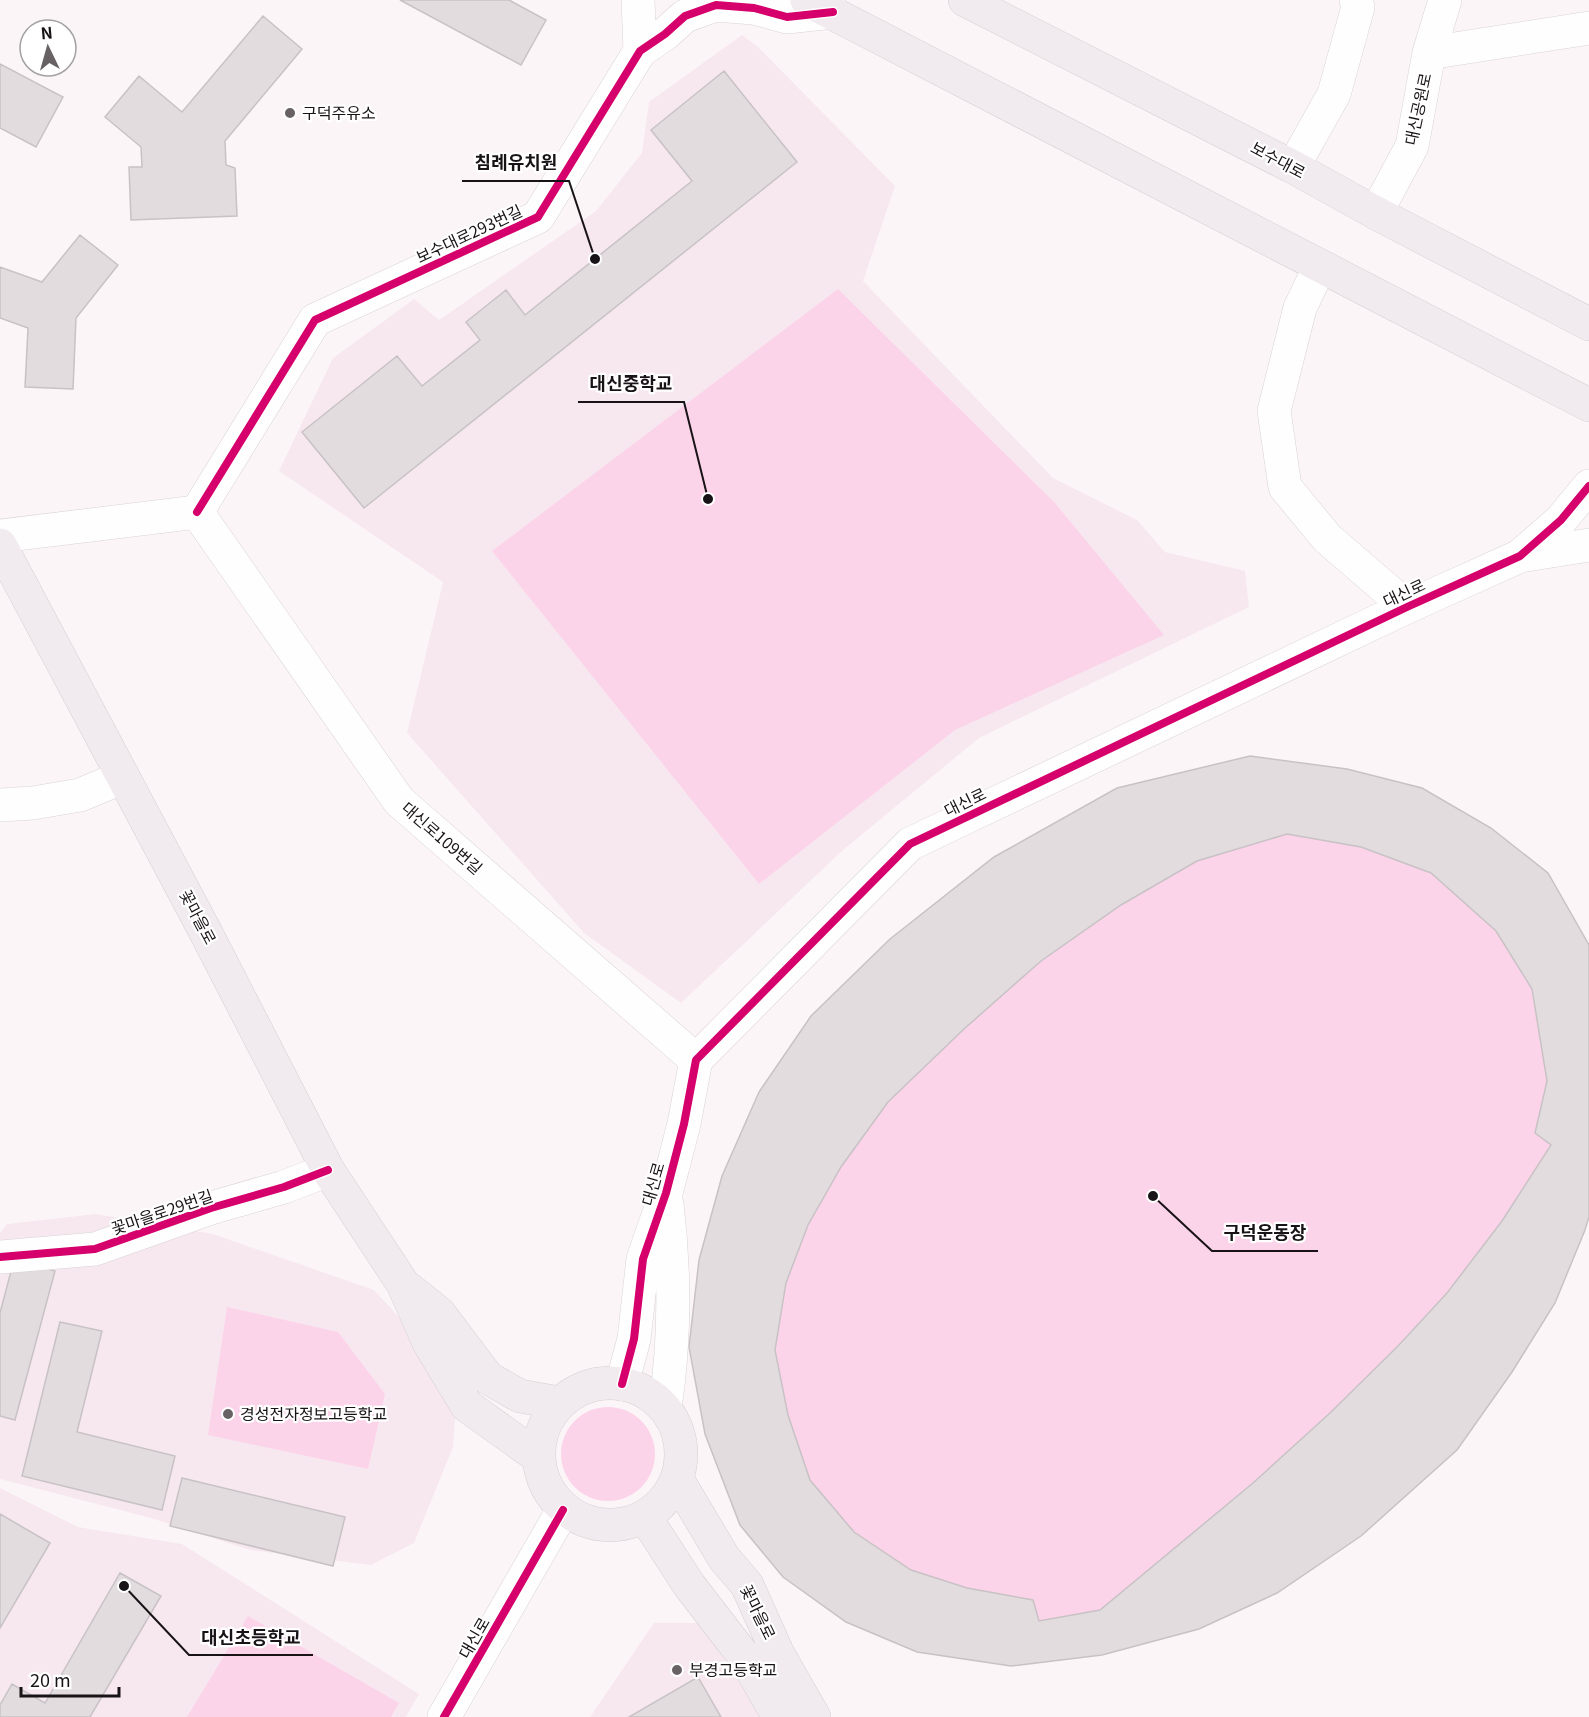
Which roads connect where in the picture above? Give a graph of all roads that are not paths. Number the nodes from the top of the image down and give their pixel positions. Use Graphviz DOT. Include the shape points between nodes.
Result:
graph roads {
  1 [pos="638,0"];
  2 [pos="965,0"];
  3 [pos="1356,0"];
  4 [pos="1445,0"];
  5 [pos="820,6"];
  6 [pos="1589,28"];
  7 [pos="640,51"];
  8 [pos="1430,53"];
  9 [pos="1293,167"];
  10 [pos="1376,213"];
  11 [pos="1320,266"];
  12 [pos="1589,324"];
  13 [pos="1589,405"];
  14 [pos="1589,486"];
  15 [pos="197,512"];
  16 [pos="0,536"];
  17 [pos="0,545"];
  18 [pos="1589,545"];
  19 [pos="1520,556"];
  20 [pos="1407,607"];
  21 [pos="123,777"];
  22 [pos="0,805"];
  23 [pos="696,1060"];
  24 [pos="328,1170"];
  25 [pos="666,1193"];
  26 [pos="0,1257"];
  27 [pos="403,1284"];
  28 [pos="622,1384"];
  29 [pos="558,1403"];
  30 [pos="665,1408"];
  31 [pos="537,1456"];
  32 [pos="677,1479"];
  33 [pos="563,1510"];
  34 [pos="645,1517"];
  35 [pos="444,1717"];
  36 [pos="779,1717"];
  37 [pos="814,1717"];
  1 -- 7 [label="street"];
  2 -- 9 [label="main road, 보수대로"];
  3 -- 9 [label="street" via="1358,7 1334,94"];
  4 -- 8 [label="street, 대신공원로"];
  5 -- 7 [label="street, 보수대로293번길" via="787,17 754,8 716,5 685,16"];
  5 -- 11 [label="main road"];
  6 -- 8 [label="street"];
  7 -- 15 [label="street, 보수대로293번길" via="538,217 315,320"];
  8 -- 10 [label="street, 대신공원로" via="1412,146"];
  9 -- 10 [label="main road, 보수대로"];
  10 -- 12 [label="main road, 보수대로"];
  11 -- 13 [label="main road"];
  11 -- 20 [label="street" via="1300,308 1274,411 1285,487 1327,538"];
  14 -- 19 [label="street, 대신로" via="1561,520"];
  15 -- 16 [label="street"];
  15 -- 23 [label="street, 대신로109번길" via="399,801"];
  17 -- 21 [label="main road, 꽃마을로"];
  18 -- 19 [label="street"];
  19 -- 20 [label="street, 대신로"];
  20 -- 23 [label="street, 대신로" via="910,844"];
  21 -- 22 [label="street" via="80,795"];
  21 -- 24 [label="main road, 꽃마을로"];
  23 -- 25 [label="street, 대신로"];
  24 -- 26 [label="street, 꽃마을로29번길" via="95,1249"];
  24 -- 27 [label="main road, 꽃마을로"];
  25 -- 28 [label="street, 대신로" via="643,1259 634,1339"];
  25 -- 30 [label="street, 대신로" via="671,1238 672,1360"];
  27 -- 29 [label="main road, 꽃마을로" via="439,1313 488,1378 520,1396"];
  27 -- 31 [label="main road, 꽃마을로" via="429,1343 467,1406"];
  28 -- 29 [label="main road" via="599,1383 577,1390"];
  28 -- 30 [label="main road" via="645,1392"];
  29 -- 31 [label="main road" via="543,1428"];
  30 -- 32 [label="main road" via="678,1430 682,1454"];
  31 -- 33 [label="main road" via="550,1495"];
  32 -- 34 [label="main road" via="665,1501"];
  32 -- 37 [label="main road, 꽃마을로" via="724,1558 747,1585 778,1654"];
  33 -- 34 [label="main road" via="589,1524 618,1526"];
  33 -- 35 [label="street, 대신로"];
  34 -- 36 [label="main road, 꽃마을로" via="689,1586 743,1655"];
}
